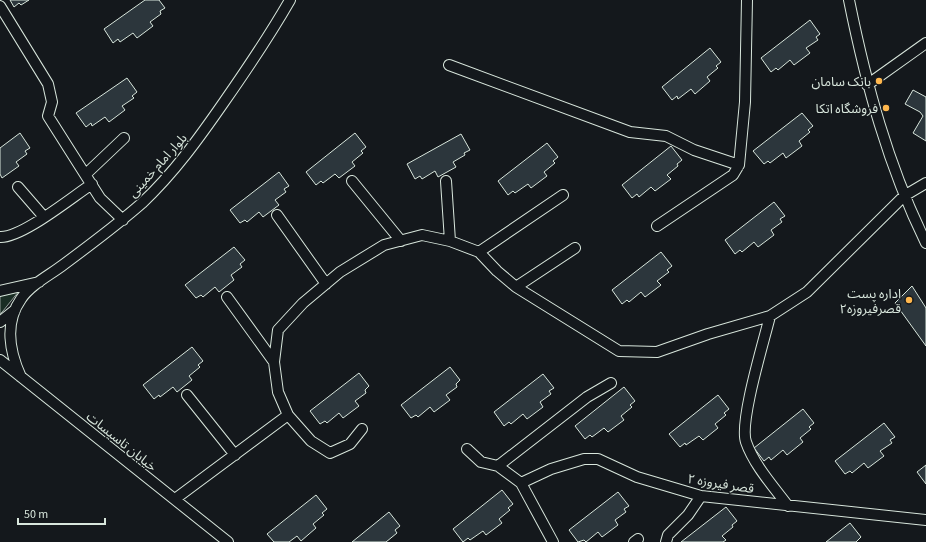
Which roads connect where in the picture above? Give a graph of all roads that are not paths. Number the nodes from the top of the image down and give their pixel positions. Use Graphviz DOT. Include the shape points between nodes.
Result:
graph roads {
  1 [pos="290,0"];
  2 [pos="747,0"];
  3 [pos="849,0"];
  4 [pos="0,6"];
  5 [pos="926,43"];
  6 [pos="449,65"];
  7 [pos="867,85"];
  8 [pos="124,138"];
  9 [pos="739,166"];
  10 [pos="86,174"];
  11 [pos="352,181"];
  12 [pos="446,181"];
  13 [pos="926,183"];
  14 [pos="92,184"];
  15 [pos="18,187"];
  16 [pos="563,195"];
  17 [pos="904,196"];
  18 [pos="277,215"];
  19 [pos="44,217"];
  20 [pos="123,220"];
  21 [pos="657,226"];
  22 [pos="0,237"];
  23 [pos="401,241"];
  24 [pos="450,241"];
  25 [pos="926,243"];
  26 [pos="575,248"];
  27 [pos="479,252"];
  28 [pos="40,281"];
  29 [pos="326,284"];
  30 [pos="516,287"];
  31 [pos="0,291"];
  32 [pos="227,298"];
  33 [pos="15,310"];
  34 [pos="770,316"];
  35 [pos="0,322"];
  36 [pos="0,360"];
  37 [pos="274,362"];
  38 [pos="22,377"];
  39 [pos="611,383"];
  40 [pos="187,395"];
  41 [pos="288,415"];
  42 [pos="362,429"];
  43 [pos="467,449"];
  44 [pos="235,455"];
  45 [pos="498,466"];
  46 [pos="521,483"];
  47 [pos="702,496"];
  48 [pos="175,499"];
  49 [pos="788,506"];
  50 [pos="926,520"];
  51 [pos="228,542"];
  52 [pos="553,542"];
  53 [pos="666,542"];
  1 -- 20 [label="street, بلوار امام خمینی" via="251,62 185,157"];
  2 -- 9 [label="street" via="745,102"];
  3 -- 7 [label="street"];
  4 -- 10 [label="street" via="48,84 52,102 48,116"];
  5 -- 7 [label="street"];
  6 -- 9 [label="street" via="630,132 666,136 694,150"];
  7 -- 17 [label="street"];
  8 -- 10 [label="street"];
  9 -- 21 [label="street" via="733,175"];
  10 -- 14 [label="street"];
  11 -- 23 [label="street"];
  12 -- 24 [label="street"];
  13 -- 17 [label="street"];
  14 -- 19 [label="street"];
  14 -- 20 [label="street" via="100,198"];
  15 -- 19 [label="street"];
  16 -- 27 [label="street"];
  17 -- 25 [label="street"];
  17 -- 34 [label="street" via="807,292"];
  18 -- 29 [label="street"];
  19 -- 22 [label="street" via="7,238"];
  20 -- 28 [label="street, بلوار امام خمینی"];
  23 -- 24 [label="street" via="422,235"];
  23 -- 29 [label="street" via="384,245 340,272"];
  24 -- 27 [label="street"];
  26 -- 30 [label="street"];
  27 -- 30 [label="street"];
  28 -- 31 [label="street"];
  28 -- 33 [label="street, بلوار امام خمینی" via="22,298"];
  29 -- 37 [label="street" via="303,303 278,330"];
  30 -- 34 [label="street" via="619,351 657,352"];
  32 -- 37 [label="street"];
  33 -- 35 [label="street"];
  33 -- 38 [label="street" via="10,340 13,359"];
  34 -- 49 [label="street" via="747,408 745,441 757,464"];
  36 -- 38 [label="street, خیابان تاسیسات"];
  37 -- 41 [label="street" via="278,392"];
  38 -- 48 [label="street, خیابان تاسیسات"];
  39 -- 45 [label="street" via="588,397"];
  40 -- 44 [label="street"];
  41 -- 42 [label="street" via="311,441 330,453 350,444"];
  41 -- 44 [label="street"];
  43 -- 45 [label="street" via="481,462"];
  44 -- 48 [label="street"];
  45 -- 46 [label="street"];
  46 -- 47 [label="street, قصر فیروزه ۲" via="551,469 584,459 598,459 637,478"];
  46 -- 52 [label="street"];
  47 -- 49 [label="street, قصر فیروزه ۲"];
  47 -- 53 [label="street" via="668,535"];
  48 -- 51 [label="street, خیابان تاسیسات"];
  49 -- 50 [label="street, قصر فیروزه ۲"];
}
